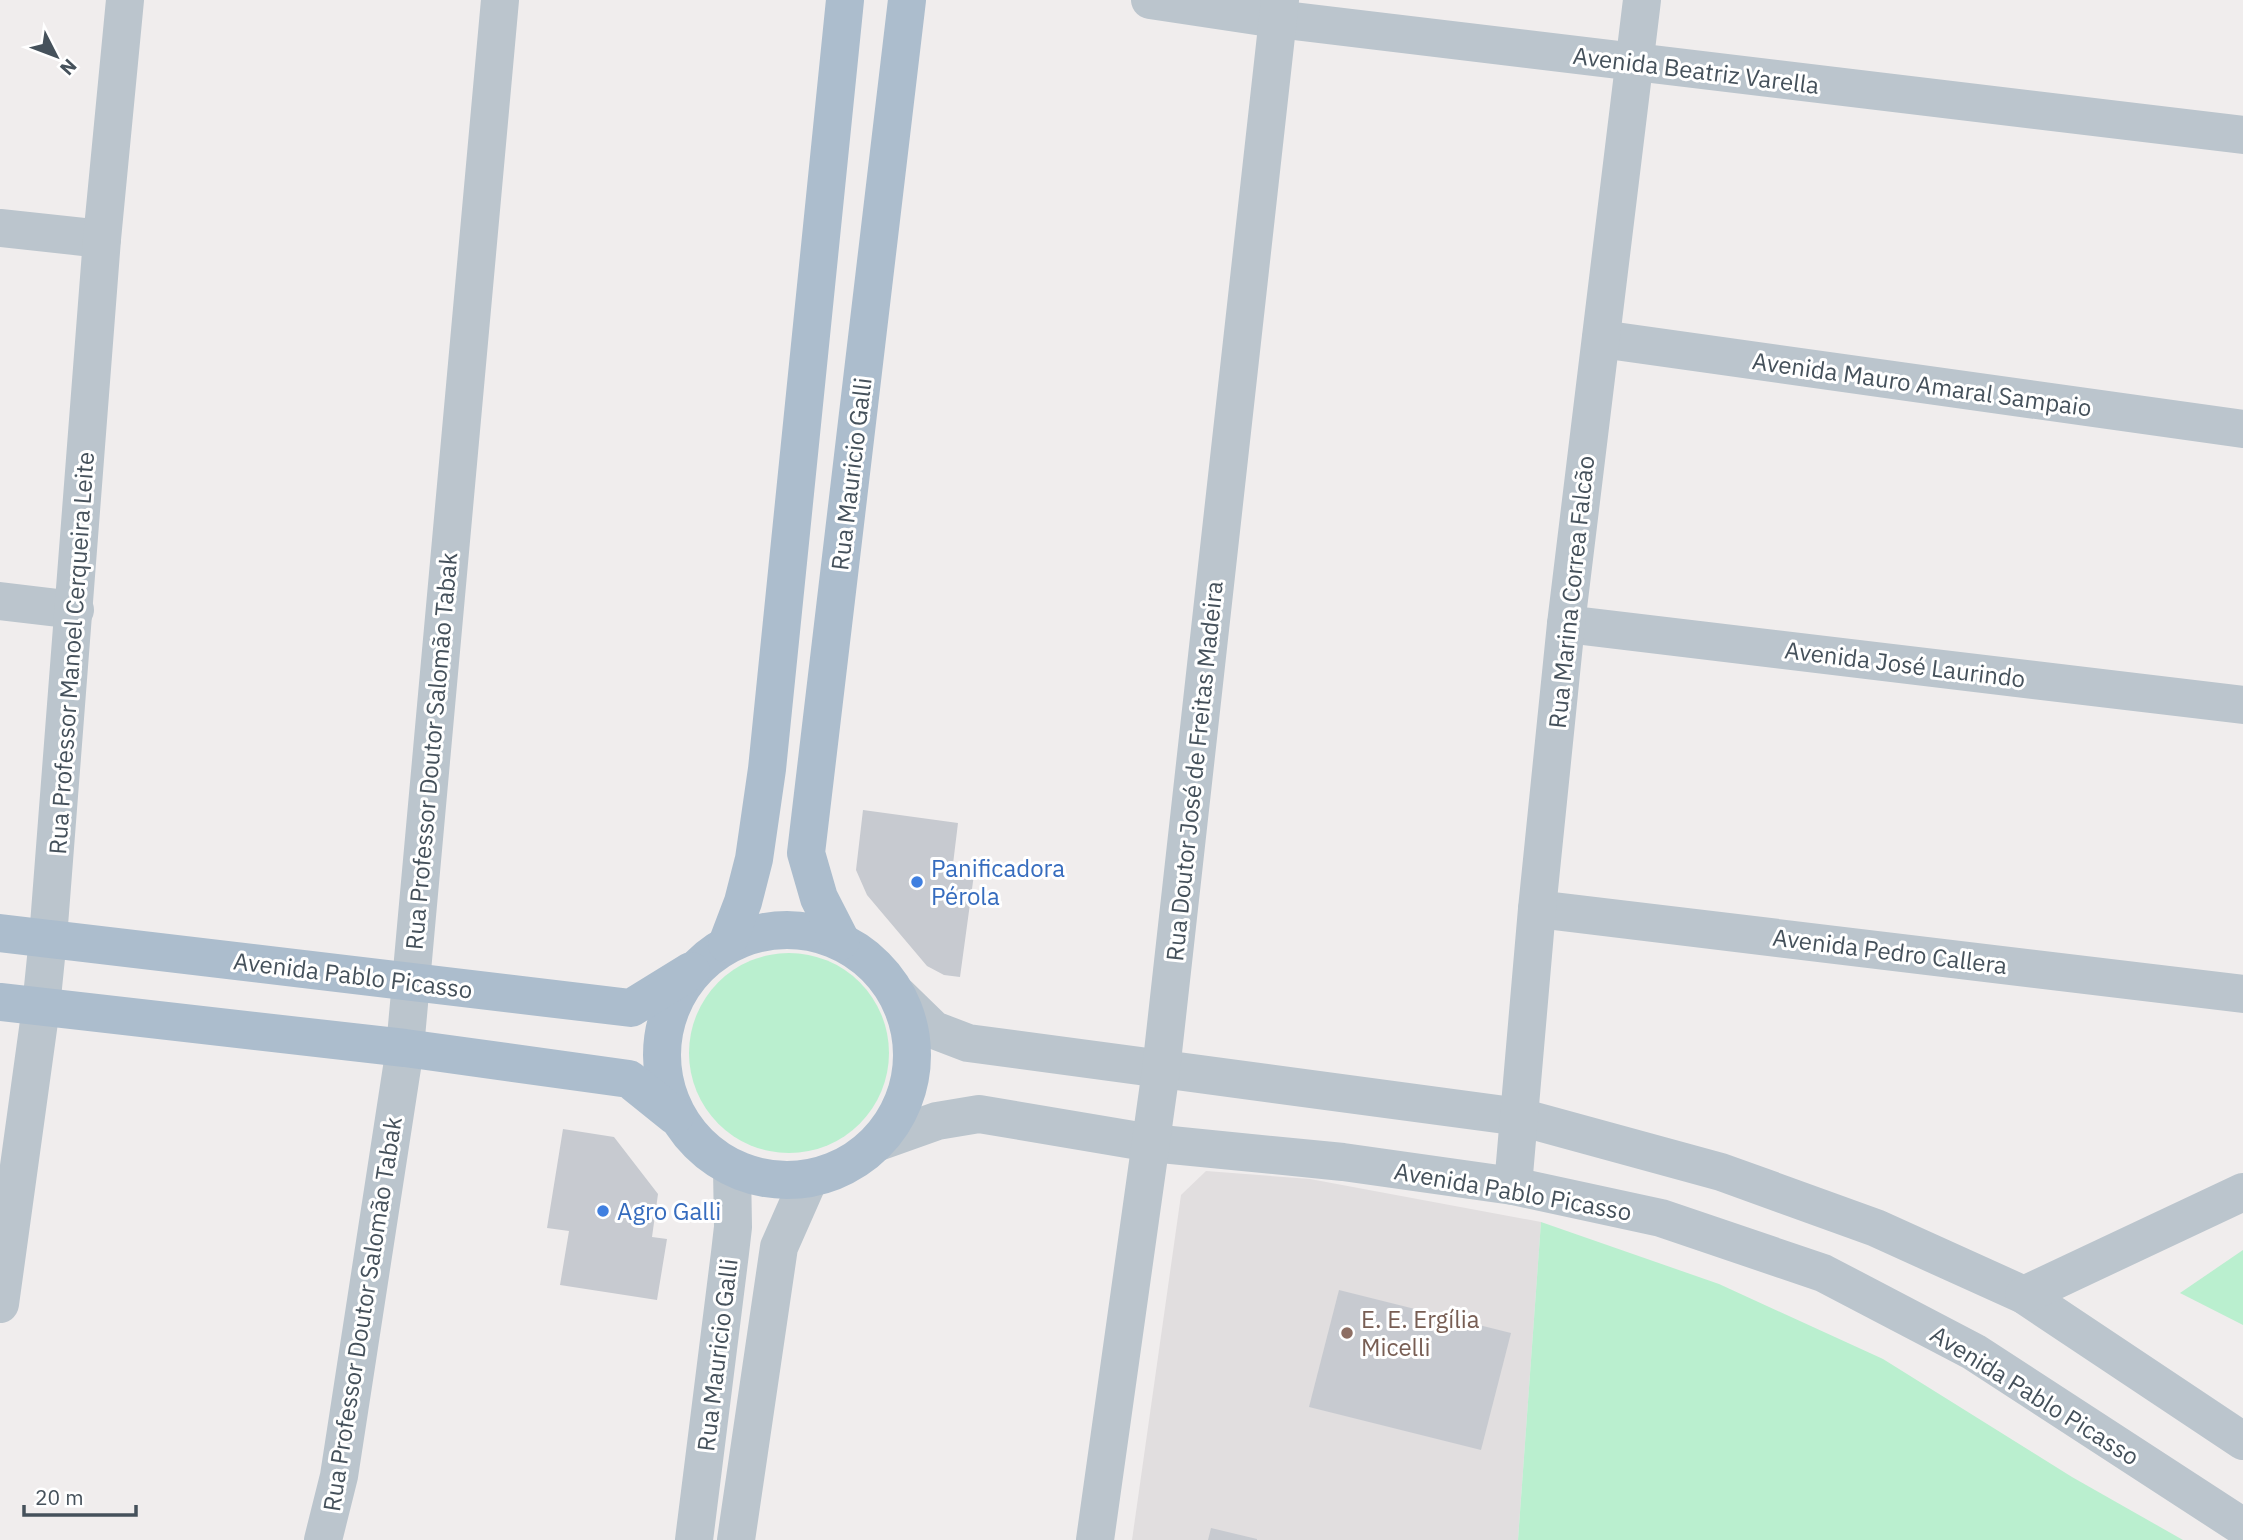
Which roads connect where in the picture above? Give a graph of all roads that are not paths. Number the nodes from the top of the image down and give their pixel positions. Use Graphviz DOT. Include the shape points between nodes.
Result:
graph roads {
  1 [pos="125,0"];
  2 [pos="500,0"];
  3 [pos="845,0"];
  4 [pos="907,0"];
  5 [pos="1150,0"];
  6 [pos="1642,0"];
  7 [pos="1279,10"];
  8 [pos="1634,62"];
  9 [pos="2243,135"];
  10 [pos="0,228"];
  11 [pos="102,239"];
  12 [pos="1601,339"];
  13 [pos="2243,429"];
  14 [pos="0,601"];
  15 [pos="75,610"];
  16 [pos="1566,624"];
  17 [pos="2243,705"];
  18 [pos="1537,909"];
  19 [pos="0,933"];
  20 [pos="48,938"];
  21 [pos="842,941"];
  22 [pos="726,944"];
  23 [pos="695,968"];
  24 [pos="410,982"];
  25 [pos="2243,994"];
  26 [pos="898,995"];
  27 [pos="0,1002"];
  28 [pos="41,1007"];
  29 [pos="405,1048"];
  30 [pos="1161,1070"];
  31 [pos="676,1116"];
  32 [pos="1520,1117"];
  33 [pos="878,1142"];
  34 [pos="1151,1143"];
  35 [pos="732,1169"];
  36 [pos="809,1180"];
  37 [pos="1513,1186"];
  38 [pos="2243,1192"];
  39 [pos="2024,1295"];
  40 [pos="0,1304"];
  41 [pos="2243,1441"];
  42 [pos="2243,1527"];
  43 [pos="323,1540"];
  44 [pos="694,1540"];
  45 [pos="736,1540"];
  46 [pos="1095,1540"];
  1 -- 11 [label="street, Rua Professor Manoel Cerqueira Leite"];
  2 -- 24 [label="street, Rua Professor Doutor Salomão Tabak"];
  3 -- 22 [label="main road" via="767,769 754,859"];
  4 -- 21 [label="main road, Rua Mauricio Galli" via="806,853 819,898"];
  5 -- 7 [label="street, Avenida Beatriz Varella"];
  6 -- 8 [label="street, Rua Marina Correa Falcão"];
  7 -- 8 [label="street, Avenida Beatriz Varella"];
  7 -- 30 [label="street, Rua Doutor José de Freitas Madeira"];
  8 -- 9 [label="street, Avenida Beatriz Varella"];
  8 -- 12 [label="street, Rua Marina Correa Falcão"];
  10 -- 11 [label="street"];
  11 -- 15 [label="street, Rua Professor Manoel Cerqueira Leite"];
  12 -- 13 [label="street, Avenida Mauro Amaral Sampaio"];
  12 -- 16 [label="street, Rua Marina Correa Falcão"];
  14 -- 15 [label="street"];
  15 -- 20 [label="street, Rua Professor Manoel Cerqueira Leite"];
  16 -- 17 [label="street, Avenida José Laurindo"];
  16 -- 18 [label="street, Rua Marina Correa Falcão"];
  18 -- 25 [label="street, Avenida Pedro Callera"];
  18 -- 32 [label="street, Rua Marina Correa Falcão"];
  19 -- 20 [label="main road, Avenida Pablo Picasso"];
  20 -- 24 [label="main road, Avenida Pablo Picasso"];
  20 -- 28 [label="street, Rua Professor Manoel Cerqueira Leite"];
  21 -- 22 [label="main road" via="804,930 748,933"];
  21 -- 26 [label="main road" via="874,963"];
  22 -- 23 [label="main road"];
  23 -- 24 [label="main road, Avenida Pablo Picasso" via="631,1009"];
  23 -- 31 [label="main road" via="673,1001 661,1039 662,1078"];
  24 -- 29 [label="street, Rua Professor Doutor Salomão Tabak"];
  26 -- 30 [label="street" via="934,1030 968,1043"];
  26 -- 33 [label="main road" via="911,1032 912,1072 901,1112"];
  27 -- 28 [label="main road"];
  28 -- 29 [label="main road"];
  28 -- 40 [label="street, Rua Professor Manoel Cerqueira Leite"];
  29 -- 31 [label="main road" via="629,1079"];
  29 -- 43 [label="street, Rua Professor Doutor Salomão Tabak" via="340,1476"];
  30 -- 32 [label="street"];
  30 -- 34 [label="street, Rua Doutor José de Freitas Madeira"];
  31 -- 35 [label="main road" via="699,1147"];
  32 -- 37 [label="street, Rua Marina Correa Falcão"];
  32 -- 39 [label="street" via="1734,1177 1876,1228"];
  33 -- 34 [label="street, Avenida Pablo Picasso" via="937,1121 979,1114"];
  33 -- 36 [label="main road" via="846,1166"];
  34 -- 37 [label="street, Avenida Pablo Picasso" via="1343,1162"];
  34 -- 46 [label="street, Rua Doutor José de Freitas Madeira"];
  35 -- 36 [label="main road" via="769,1180"];
  35 -- 44 [label="street, Rua Mauricio Galli" via="733,1227"];
  36 -- 45 [label="street, Rua Mauricio Galli" via="779,1247"];
  37 -- 42 [label="street, Avenida Pablo Picasso" via="1661,1218 1823,1273 1974,1352"];
  38 -- 39 [label="street"];
  39 -- 41 [label="street"];
}
